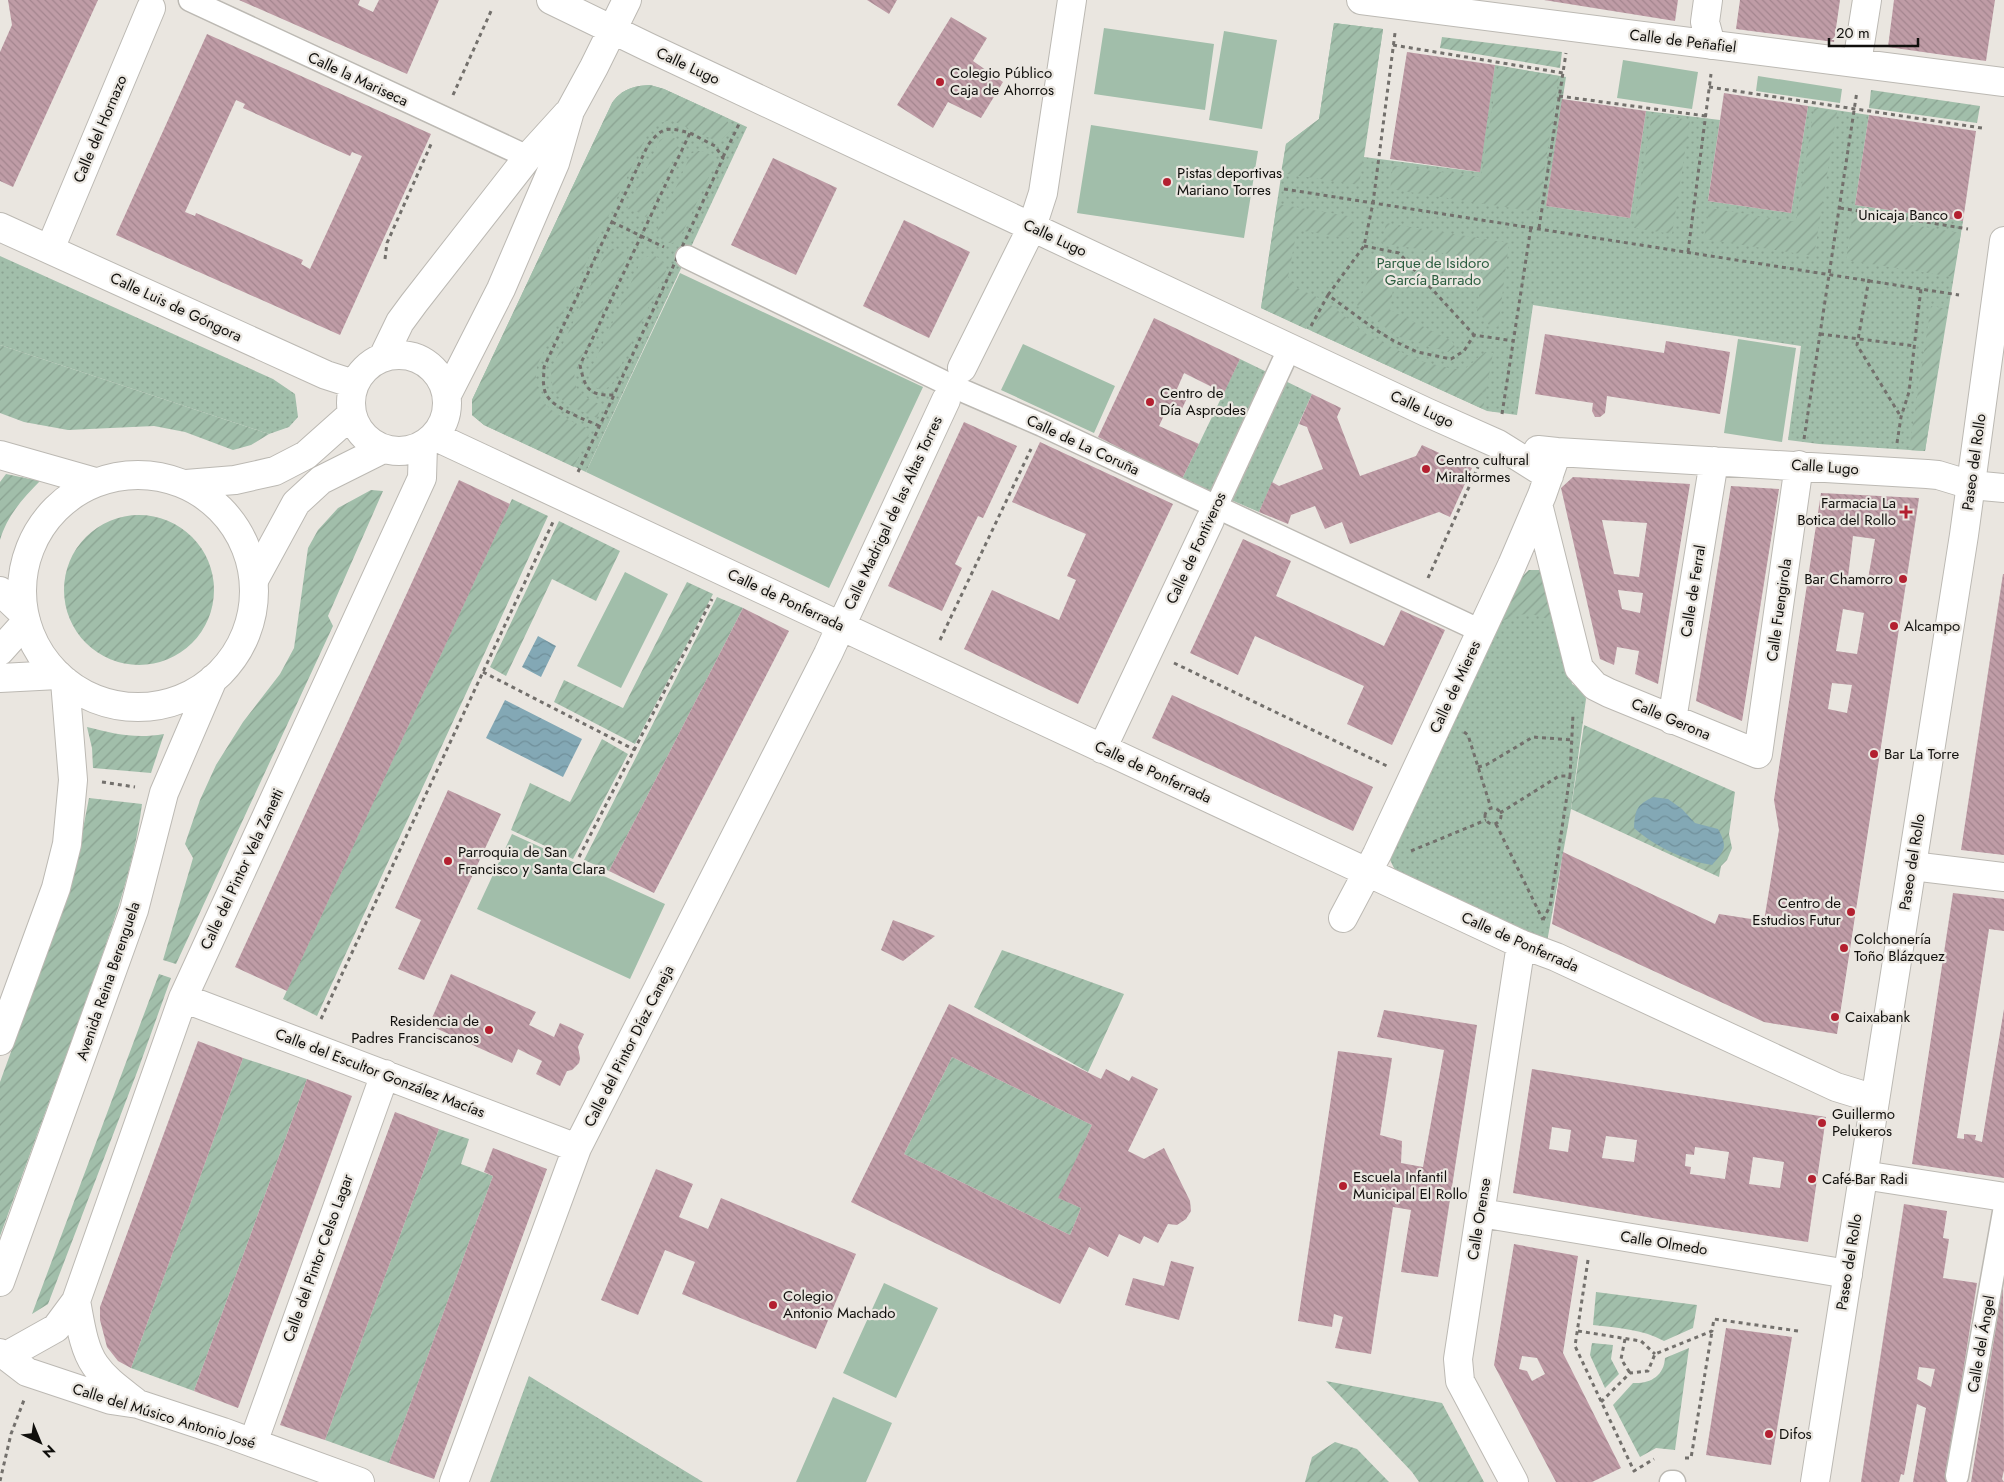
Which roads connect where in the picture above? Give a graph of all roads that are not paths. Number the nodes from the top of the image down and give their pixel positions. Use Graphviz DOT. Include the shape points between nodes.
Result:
graph roads {
  1 [pos="190,0"];
  2 [pos="551,0"];
  3 [pos="626,0"];
  4 [pos="1072,0"];
  5 [pos="1708,0"];
  6 [pos="1867,0"];
  7 [pos="1373,1"];
  8 [pos="153,4"];
  9 [pos="613,30"];
  10 [pos="1711,56"];
  11 [pos="1858,75"];
  12 [pos="2004,82"];
  13 [pos="570,111"];
  14 [pos="528,157"];
  15 [pos="501,193"];
  16 [pos="534,212"];
  17 [pos="0,227"];
  18 [pos="1032,227"];
  19 [pos="2004,241"];
  20 [pos="50,249"];
  21 [pos="682,255"];
  22 [pos="1299,338"];
  23 [pos="383,357"];
  24 [pos="962,368"];
  25 [pos="354,384"];
  26 [pos="447,395"];
  27 [pos="946,400"];
  28 [pos="352,414"];
  29 [pos="428,441"];
  30 [pos="383,449"];
  31 [pos="1802,452"];
  32 [pos="0,455"];
  33 [pos="1714,461"];
  34 [pos="1552,464"];
  35 [pos="95,482"];
  36 [pos="186,484"];
  37 [pos="1971,486"];
  38 [pos="2004,488"];
  39 [pos="1538,504"];
  40 [pos="1213,514"];
  41 [pos="1512,565"];
  42 [pos="1556,572"];
  43 [pos="254,580"];
  44 [pos="0,591"];
  45 [pos="25,618"];
  46 [pos="841,626"];
  47 [pos="1481,630"];
  48 [pos="0,651"];
  49 [pos="0,678"];
  50 [pos="62,678"];
  51 [pos="213,679"];
  52 [pos="1672,720"];
  53 [pos="1102,749"];
  54 [pos="1758,754"];
  55 [pos="1912,866"];
  56 [pos="1368,872"];
  57 [pos="2004,877"];
  58 [pos="1343,918"];
  59 [pos="1521,944"];
  60 [pos="183,998"];
  61 [pos="0,1041"];
  62 [pos="385,1074"];
  63 [pos="1875,1099"];
  64 [pos="577,1148"];
  65 [pos="1863,1175"];
  66 [pos="2004,1196"];
  67 [pos="2004,1212"];
  68 [pos="1481,1213"];
  69 [pos="1848,1274"];
  70 [pos="0,1282"];
  71 [pos="76,1302"];
  72 [pos="3,1354"];
  73 [pos="138,1404"];
  74 [pos="252,1443"];
  75 [pos="1958,1476"];
  76 [pos="360,1482"];
  77 [pos="454,1482"];
  78 [pos="1514,1482"];
  79 [pos="1815,1482"];
  1 -- 14 [label="street, Calle la Mariseca"];
  2 -- 9 [label="street, Calle Lugo"];
  3 -- 9 [label="street"];
  4 -- 18 [label="street" via="1043,193"];
  5 -- 10 [label="street" via="1705,22"];
  6 -- 11 [label="street"];
  7 -- 10 [label="street, Calle de Peñafiel"];
  8 -- 20 [label="street, Calle del Hornazo"];
  9 -- 13 [label="street"];
  9 -- 18 [label="street, Calle Lugo"];
  10 -- 11 [label="street, Calle de Peñafiel"];
  11 -- 12 [label="street, Calle de Peñafiel"];
  13 -- 14 [label="street"];
  13 -- 16 [label="street" via="555,163"];
  14 -- 15 [label="street"];
  15 -- 16 [label="street" via="513,191 522,194 530,201"];
  15 -- 23 [label="street" via="400,322"];
  16 -- 26 [label="street" via="501,289"];
  17 -- 20 [label="street, Calle Luis de Góngora"];
  18 -- 22 [label="street, Calle Lugo"];
  18 -- 24 [label="street"];
  19 -- 37 [label="street, Paseo del Rollo"];
  20 -- 25 [label="street, Calle Luis de Góngora" via="326,375"];
  21 -- 40 [label="street, Calle de La Coruña" via="952,386 1042,425"];
  22 -- 34 [label="street, Calle Lugo" via="1426,412 1500,432"];
  22 -- 40 [label="street, Calle de Fontiveros"];
  23 -- 25 [label="street" via="364,369"];
  23 -- 26 [label="street" via="404,354 418,358 433,368"];
  25 -- 28 [label="street" via="350,402"];
  26 -- 29 [label="street" via="444,421"];
  27 -- 46 [label="street, Calle Madrigal de las Altas Torres"];
  28 -- 30 [label="street" via="361,434"];
  28 -- 36 [label="street" via="306,455 275,471 236,480"];
  29 -- 30 [label="street" via="404,451"];
  29 -- 46 [label="street, Calle de Ponferrada"];
  29 -- 60 [label="street, Calle del Pintor Vela Zanetti" via="422,478"];
  30 -- 43 [label="street" via="321,480 296,503"];
  31 -- 33 [label="street, Calle Lugo"];
  31 -- 37 [label="street, Calle Lugo" via="1938,475"];
  31 -- 54 [label="street, Calle Fuengirola"];
  32 -- 35 [label="street"];
  33 -- 34 [label="street, Calle Lugo"];
  33 -- 52 [label="street, Calle de Ferral"];
  34 -- 39 [label="street, Calle de Mieres"];
  35 -- 36 [label="street" via="126,475 156,475"];
  35 -- 45 [label="street" via="61,504 36,536 23,574"];
  36 -- 43 [label="street" via="220,507 244,540"];
  37 -- 38 [label="street, Calle Lugo"];
  37 -- 55 [label="street, Paseo del Rollo"];
  39 -- 41 [label="street, Calle de Mieres"];
  39 -- 42 [label="street"];
  40 -- 47 [label="street, Calle de La Coruña"];
  40 -- 53 [label="street, Calle de Fontiveros"];
  41 -- 42 [label="street" via="1528,560 1544,561"];
  41 -- 47 [label="street, Calle de Mieres"];
  42 -- 52 [label="street, Calle Gerona" via="1579,668 1595,686"];
  43 -- 51 [label="street" via="254,608 246,635 232,659"];
  44 -- 45 [label="street"];
  45 -- 48 [label="street"];
  45 -- 50 [label="street" via="45,660"];
  46 -- 53 [label="street, Calle de Ponferrada"];
  46 -- 64 [label="street, Calle del Pintor Díaz Caneja"];
  47 -- 56 [label="street, Calle de Mieres"];
  49 -- 50 [label="street"];
  50 -- 51 [label="street" via="92,698 124,706 155,706 186,696"];
  50 -- 61 [label="street" via="73,780 67,844 56,888"];
  51 -- 70 [label="street, Avenida Reina Berenguela" via="164,793 134,910"];
  52 -- 54 [label="street, Calle Gerona"];
  53 -- 56 [label="street, Calle de Ponferrada"];
  55 -- 57 [label="street"];
  55 -- 63 [label="street, Paseo del Rollo"];
  56 -- 58 [label="street, Calle de Mieres"];
  56 -- 59 [label="street, Calle de Ponferrada"];
  59 -- 63 [label="street, Calle de Ponferrada" via="1556,957 1836,1087"];
  59 -- 68 [label="street, Calle Orense"];
  60 -- 62 [label="street, Calle del Escultor González Macías"];
  60 -- 71 [label="street, Calle del Pintor Vela Zanetti"];
  62 -- 64 [label="street, Calle del Escultor González Macías"];
  62 -- 74 [label="street, Calle del Pintor Celso Lagar"];
  63 -- 65 [label="street, Paseo del Rollo"];
  64 -- 77 [label="street, Calle del Pintor Díaz Caneja"];
  65 -- 66 [label="street"];
  65 -- 69 [label="street, Paseo del Rollo"];
  67 -- 75 [label="street, Calle del Ángel"];
  68 -- 69 [label="street, Calle Olmedo"];
  68 -- 78 [label="street, Calle Orense" via="1458,1359 1460,1381"];
  69 -- 79 [label="street, Paseo del Rollo"];
  71 -- 72 [label="street, Calle del Pintor Vela Zanetti" via="56,1328"];
  71 -- 73 [label="street" via="84,1340 94,1364 110,1382"];
  72 -- 73 [label="street, Calle del Músico Antonio José" via="27,1372 111,1400"];
  73 -- 74 [label="street, Calle del Músico Antonio José"];
  74 -- 76 [label="street, Calle del Músico Antonio José"];
}
